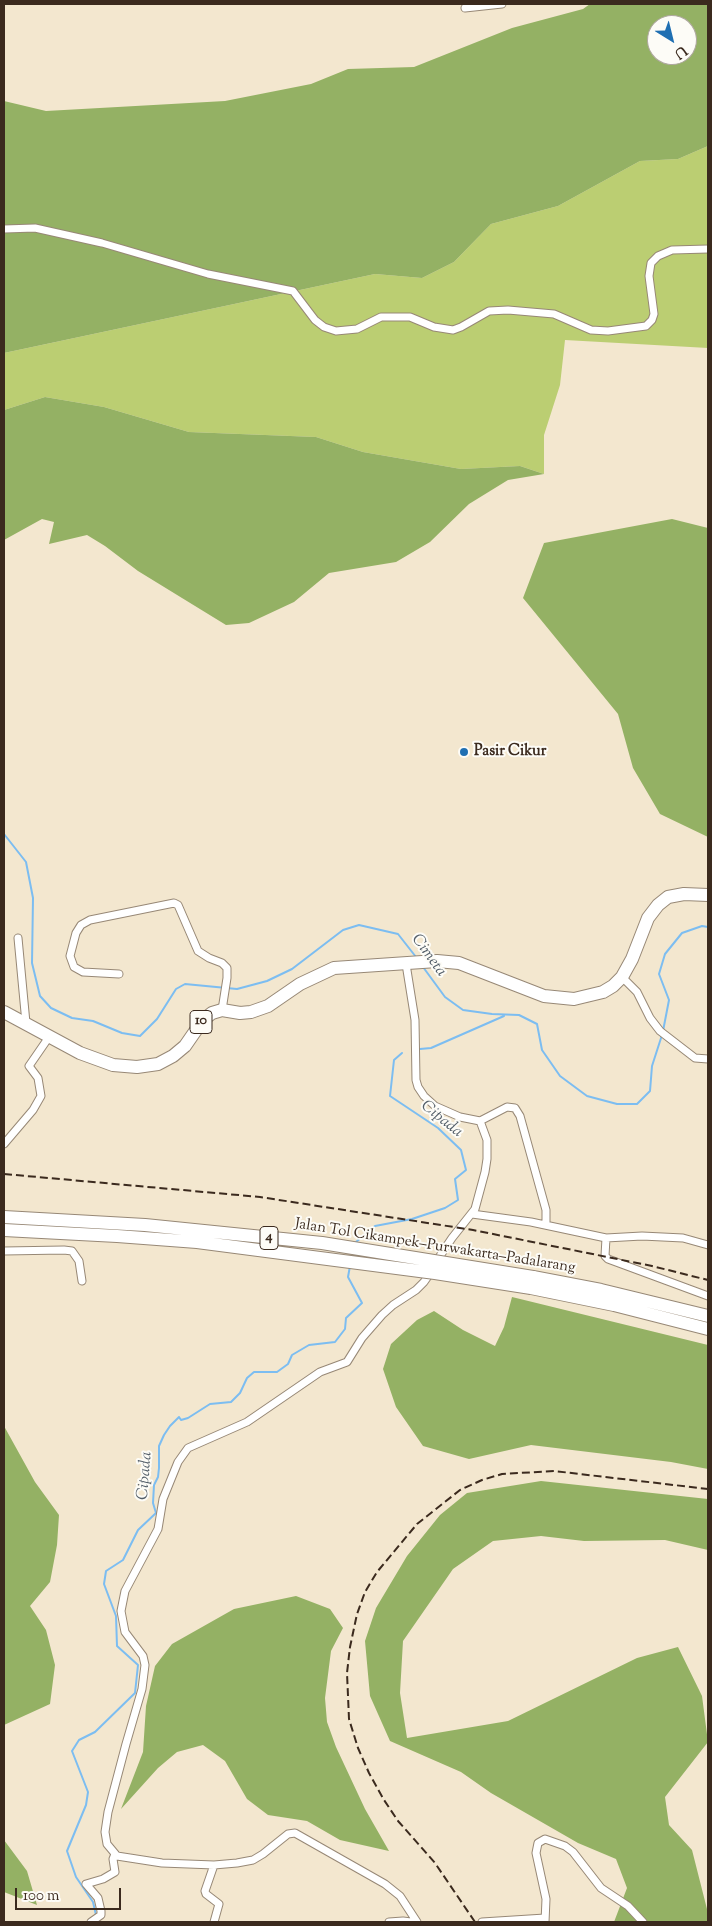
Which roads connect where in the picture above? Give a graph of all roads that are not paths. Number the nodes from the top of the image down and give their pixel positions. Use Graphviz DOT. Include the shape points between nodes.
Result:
graph roads {
  1 [pos="502,4"];
  2 [pos="465,8"];
  3 [pos="4,229"];
  4 [pos="708,249"];
  5 [pos="708,895"];
  6 [pos="18,938"];
  7 [pos="410,964"];
  8 [pos="119,974"];
  9 [pos="622,977"];
  10 [pos="223,1005"];
  11 [pos="4,1012"];
  12 [pos="26,1023"];
  13 [pos="49,1037"];
  14 [pos="708,1059"];
  15 [pos="480,1121"];
  16 [pos="4,1144"];
  17 [pos="472,1214"];
  18 [pos="4,1216"];
  19 [pos="546,1225"];
  20 [pos="4,1230"];
  21 [pos="606,1238"];
  22 [pos="708,1245"];
  23 [pos="4,1251"];
  24 [pos="82,1281"];
  25 [pos="532,1283"];
  26 [pos="708,1296"];
  27 [pos="708,1316"];
  28 [pos="708,1329"];
  29 [pos="115,1854"];
  30 [pos="214,1865"];
  31 [pos="545,1920"];
  32 [pos="92,1921"];
  33 [pos="214,1922"];
  34 [pos="389,1922"];
  35 [pos="411,1922"];
  36 [pos="417,1922"];
  37 [pos="482,1922"];
  38 [pos="643,1922"];
  1 -- 2 [label="street"];
  3 -- 4 [label="street" via="35,228 102,243 208,274 293,290 314,320 336,331 357,330 381,317 410,317 434,327 453,330 489,311 508,310 554,314 591,330 646,326 654,314 649,276 651,263 672,250"];
  5 -- 9 [label="highway, 10" via="684,894 668,898 658,905 648,918"];
  6 -- 12 [label="street"];
  7 -- 9 [label="highway, 10" via="459,963 544,996 574,999 603,992"];
  7 -- 10 [label="highway, 10" via="334,968 300,984 268,1006 251,1012 240,1013"];
  7 -- 15 [label="street" via="416,1080 424,1096 443,1110"];
  8 -- 10 [label="street" via="83,972 74,967 70,956 81,926 90,920 170,903 178,905 198,951 227,968"];
  9 -- 14 [label="street" via="637,992 660,1031 695,1058"];
  10 -- 13 [label="highway, 10" via="203,1020 185,1046 152,1066 113,1065 80,1054"];
  11 -- 12 [label="highway, 10"];
  12 -- 13 [label="highway, 10"];
  13 -- 16 [label="street" via="30,1066 38,1078 41,1096"];
  15 -- 17 [label="street" via="487,1140 487,1159"];
  15 -- 19 [label="street" via="508,1107 515,1108 546,1210"];
  17 -- 19 [label="street"];
  17 -- 29 [label="street" via="424,1282 382,1315 347,1362 320,1372 247,1422 188,1448 178,1462 163,1499 158,1529 125,1591 121,1611 125,1632 146,1665 107,1818 107,1844"];
  18 -- 25 [label="highway, Jalan Tol Cikampek–Purwakarta–Padalarang / 4, bridge" via="145,1225 322,1243"];
  19 -- 21 [label="street"];
  20 -- 25 [label="highway, Jalan Tol Cikampek–Purwakarta–Padalarang / 4, bridge" via="198,1242"];
  21 -- 22 [label="street" via="682,1238"];
  21 -- 26 [label="street" via="605,1256 608,1259"];
  23 -- 24 [label="street" via="72,1251 79,1261"];
  25 -- 27 [label="highway, Jalan Tol Cikampek–Purwakarta–Padalarang / 4" via="601,1290"];
  25 -- 28 [label="highway, Jalan Tol Cikampek–Purwakarta–Padalarang / 4"];
  29 -- 30 [label="street" via="162,1863"];
  29 -- 32 [label="street" via="115,1872 86,1884 98,1898 101,1916"];
  30 -- 33 [label="street" via="205,1891 219,1904"];
  30 -- 36 [label="street" via="253,1860 288,1834 295,1833 385,1884 400,1896"];
  31 -- 37 [label="street"];
  31 -- 38 [label="street" via="546,1899 536,1853 538,1843 544,1839 573,1852 601,1888 628,1906"];
  34 -- 35 [label="street"];
}
